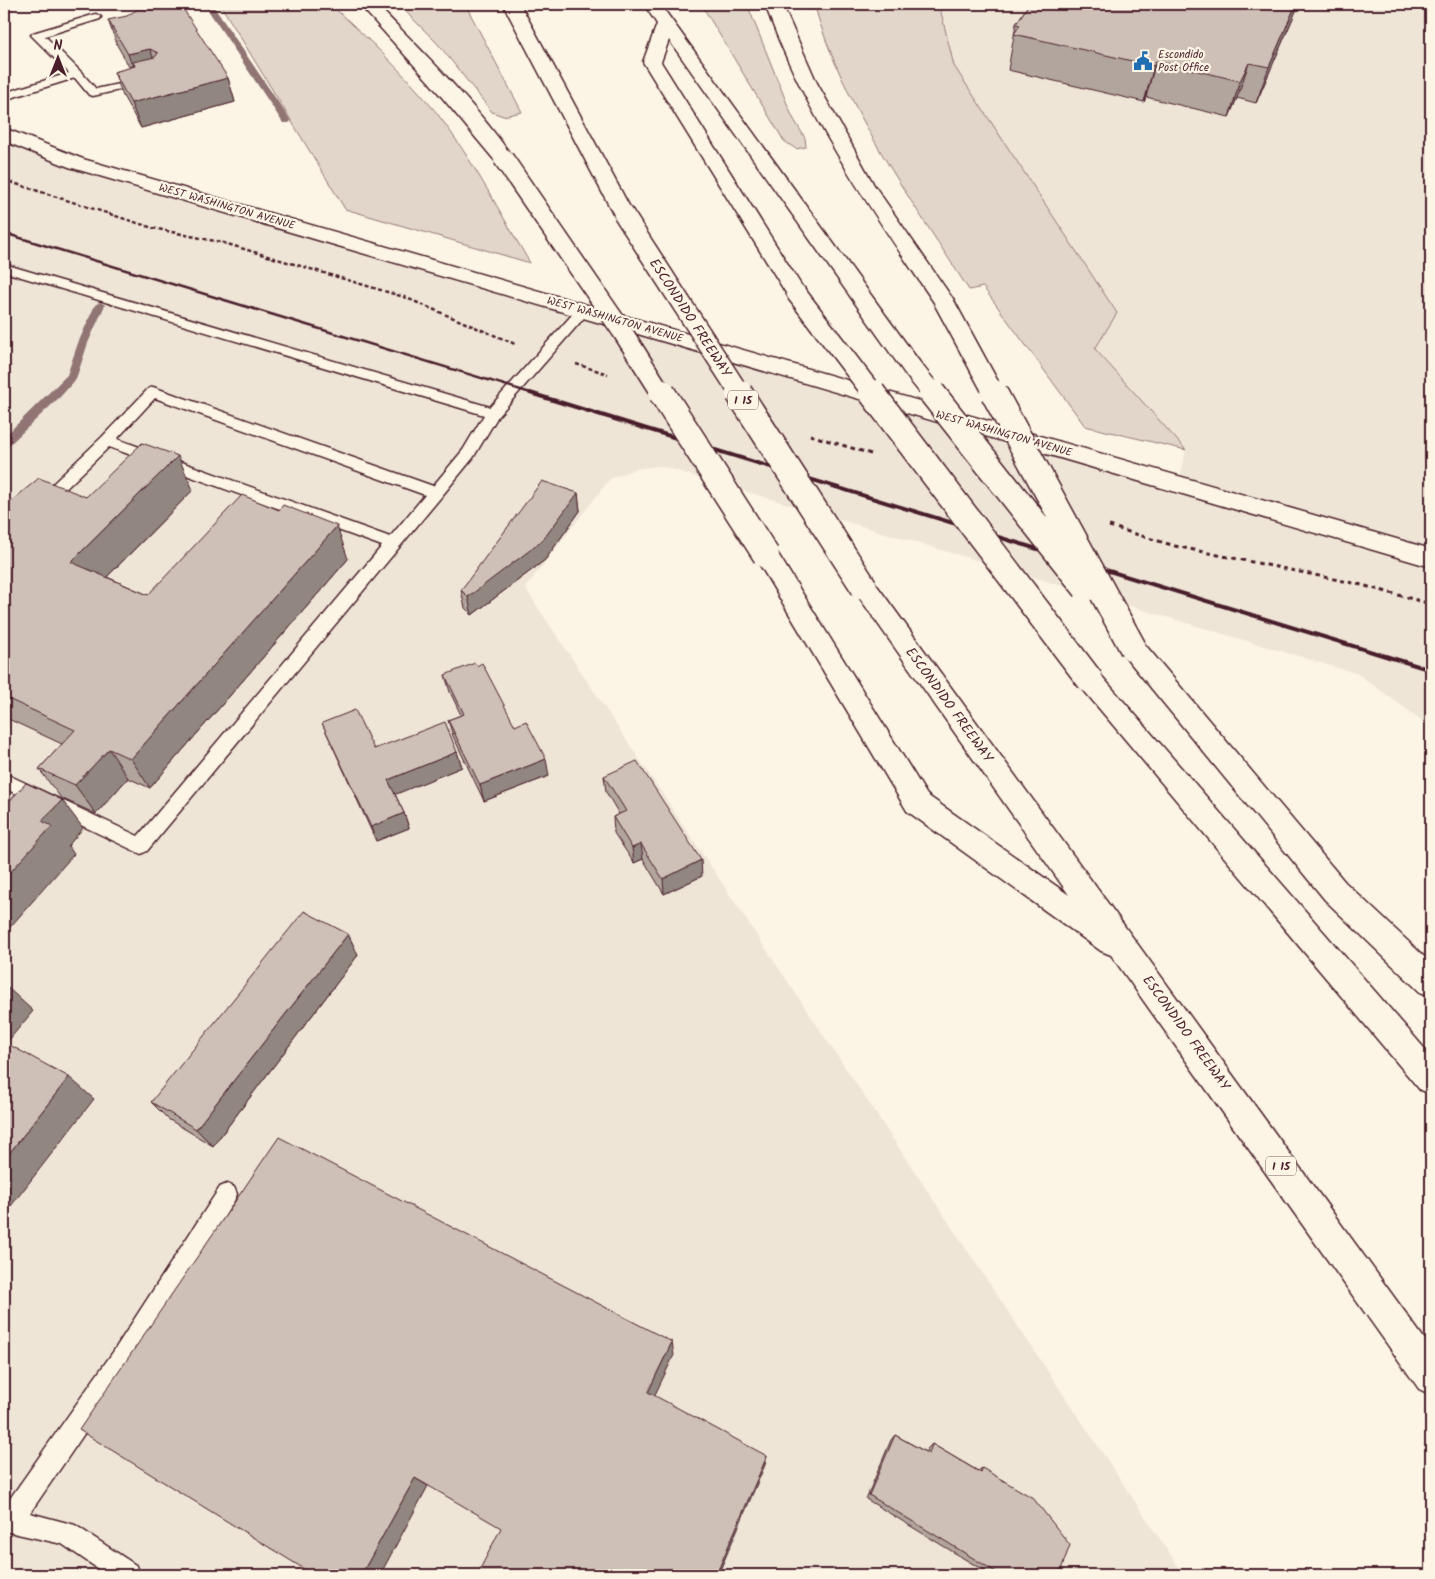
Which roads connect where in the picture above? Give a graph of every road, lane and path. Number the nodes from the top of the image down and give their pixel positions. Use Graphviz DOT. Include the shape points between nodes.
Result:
graph roads {
  1 [pos="366,4"];
  2 [pos="511,4"];
  3 [pos="652,4"];
  4 [pos="773,4"];
  5 [pos="790,4"];
  6 [pos="96,17"];
  7 [pos="666,24"];
  8 [pos="77,74"];
  9 [pos="150,80"];
  10 [pos="808,83"];
  11 [pos="4,97"];
  12 [pos="4,134"];
  13 [pos="4,270"];
  14 [pos="583,311"];
  15 [pos="494,414"];
  16 [pos="107,441"];
  17 [pos="436,493"];
  18 [pos="31,513"];
  19 [pos="393,544"];
  20 [pos="1431,558"];
  21 [pos="1133,648"];
  22 [pos="4,780"];
  23 [pos="1130,956"];
  24 [pos="1431,982"];
  25 [pos="1431,1079"];
  26 [pos="227,1194"];
  27 [pos="1431,1377"];
  28 [pos="7,1520"];
  29 [pos="128,1575"];
  1 -- 23 [label="main road, bridge" via="433,72 503,158 622,331 766,555 918,803"];
  2 -- 23 [label="main road, ESCONDIDO FREEWAY / I 15, bridge" via="623,213 864,587"];
  3 -- 7 [label="main road"];
  4 -- 10 [label="main road"];
  5 -- 10 [label="main road"];
  6 -- 8 [label="lane" via="37,35"];
  7 -- 21 [label="main road, bridge" via="912,369"];
  7 -- 25 [label="main road, bridge" via="652,62 796,293 1090,680"];
  8 -- 9 [label="lane" via="93,93"];
  8 -- 11 [label="lane"];
  10 -- 21 [label="main road, bridge" via="864,185 944,302"];
  12 -- 14 [label="main road, WEST WASHINGTON AVENUE" via="76,163"];
  13 -- 15 [label="lane"];
  14 -- 15 [label="lane"];
  14 -- 20 [label="main road, WEST WASHINGTON AVENUE"];
  15 -- 17 [label="lane" via="468,454"];
  16 -- 17 [label="lane" via="153,392"];
  16 -- 18 [label="lane"];
  16 -- 19 [label="lane"];
  17 -- 19 [label="lane"];
  19 -- 22 [label="lane" via="141,846"];
  21 -- 24 [label="main road" via="1335,891"];
  23 -- 27 [label="main road, ESCONDIDO FREEWAY / I 15"];
  26 -- 28 [label="lane" via="121,1360"];
  28 -- 29 [label="lane" via="67,1533"];
}
